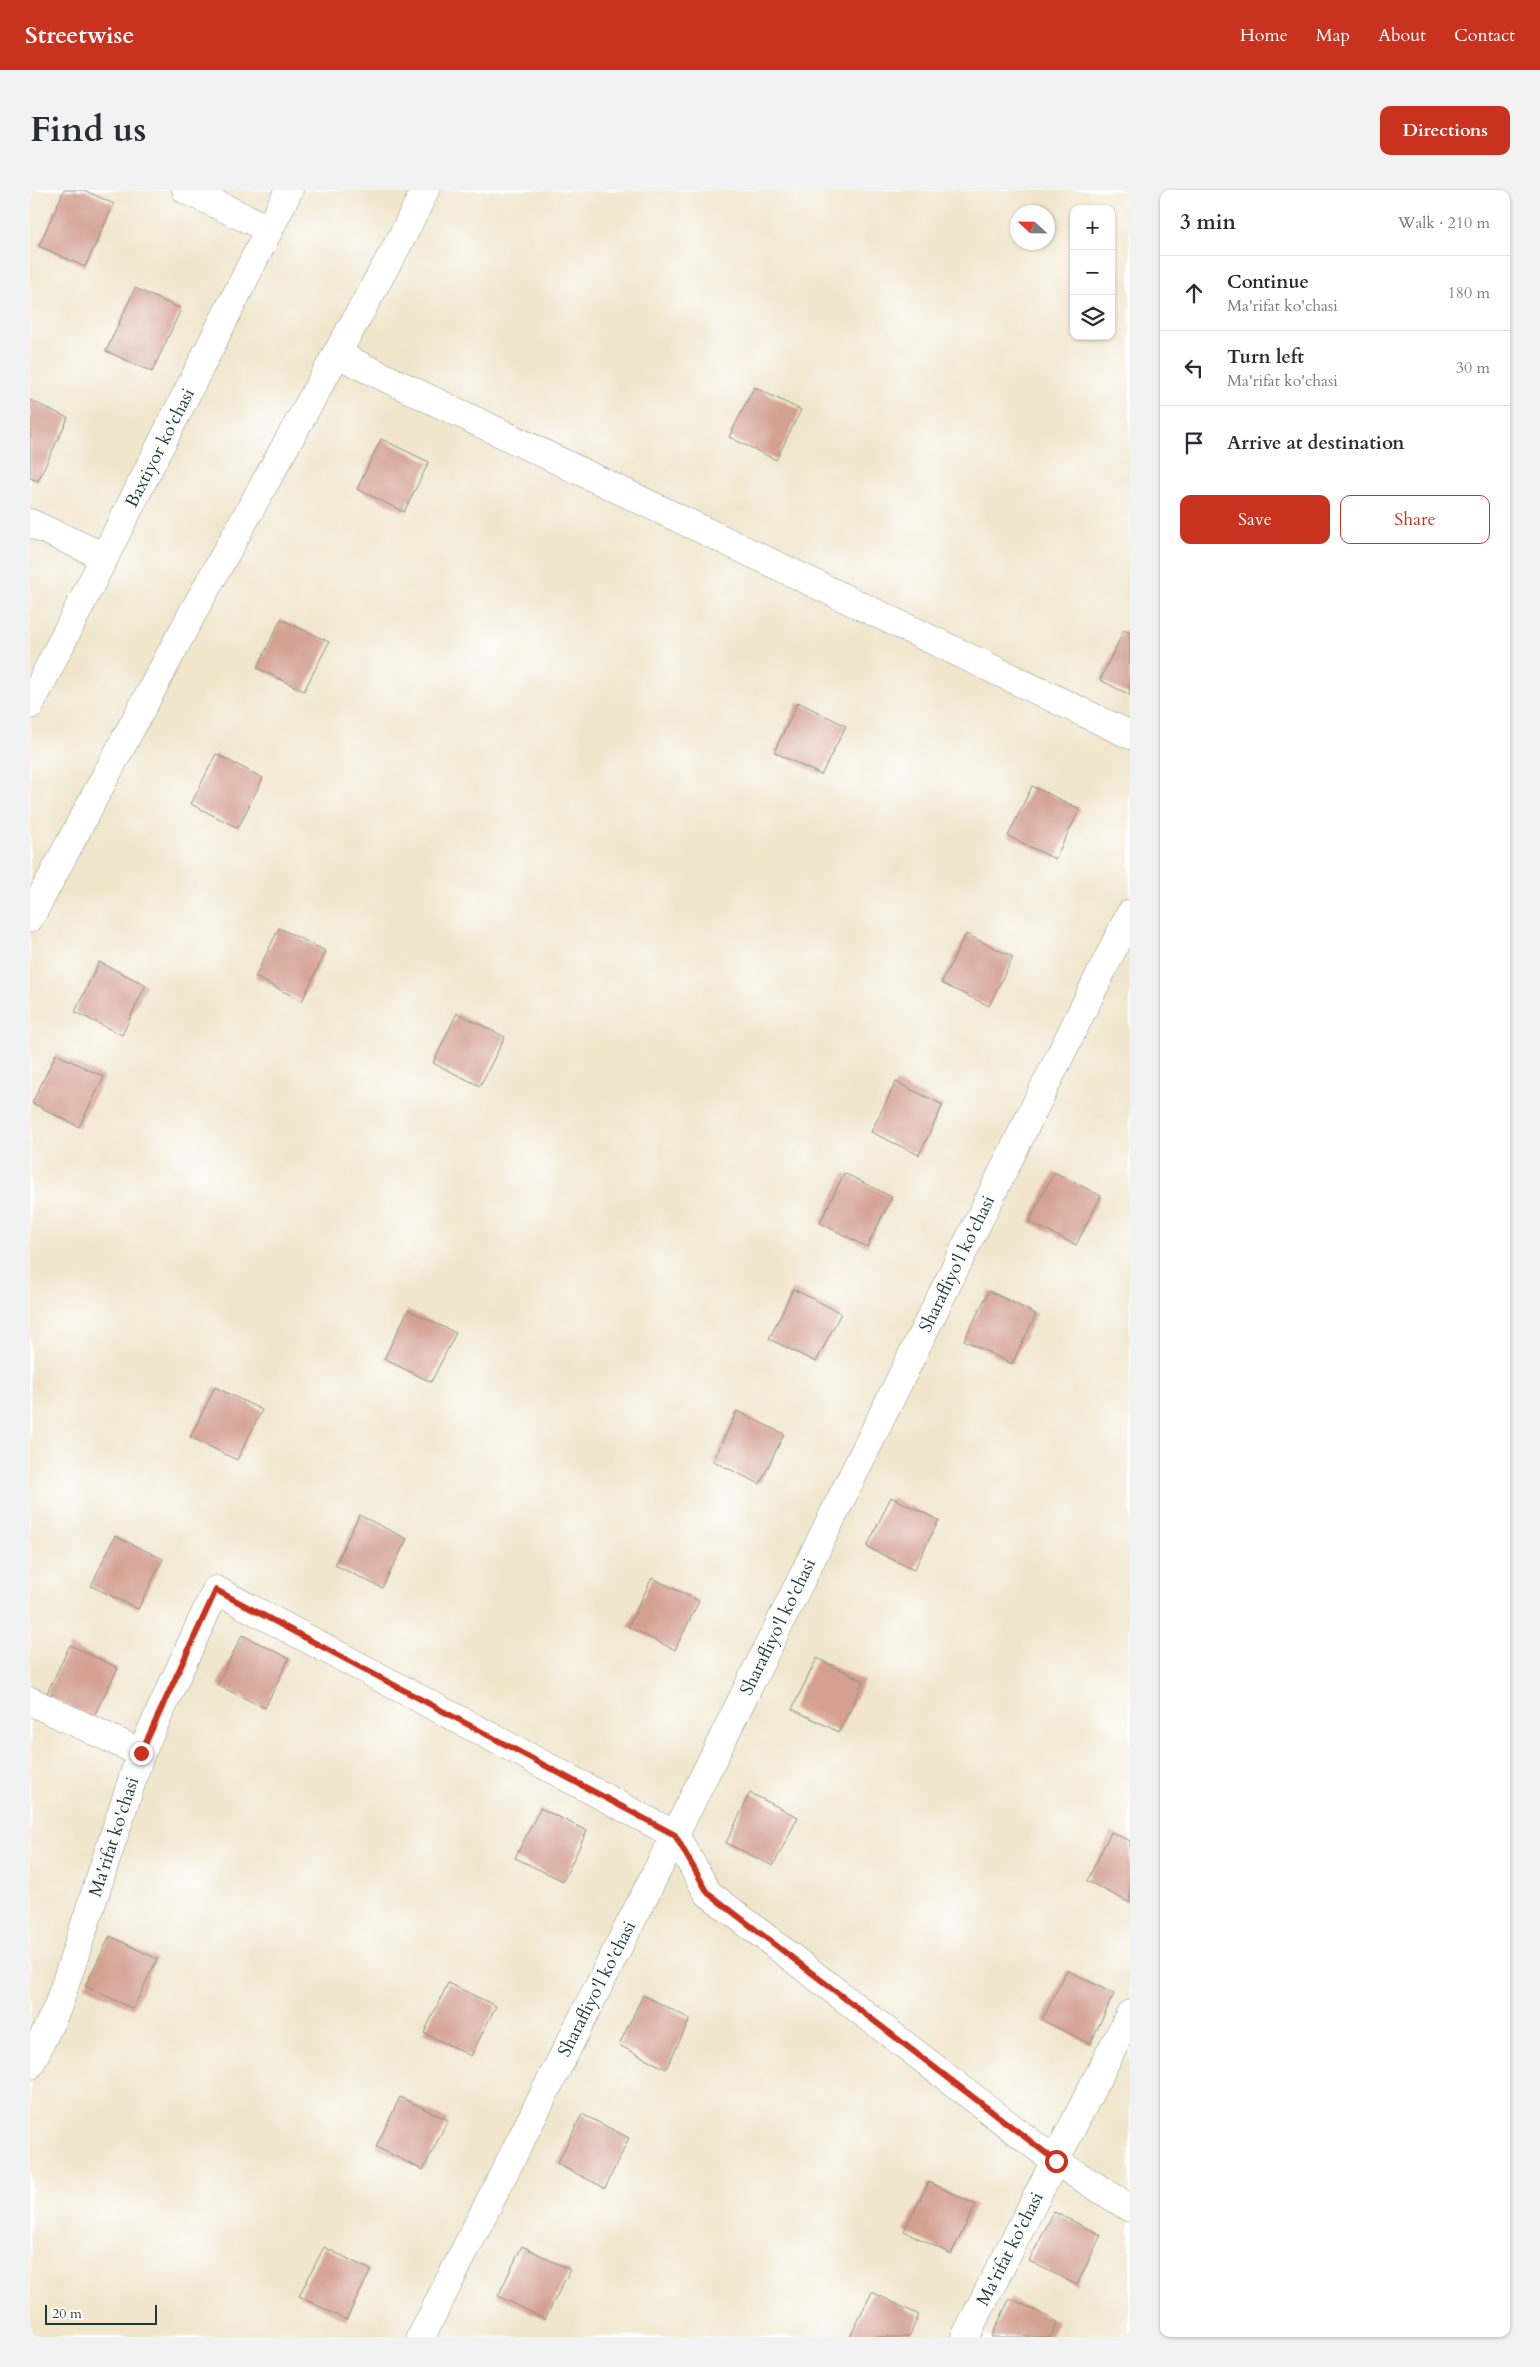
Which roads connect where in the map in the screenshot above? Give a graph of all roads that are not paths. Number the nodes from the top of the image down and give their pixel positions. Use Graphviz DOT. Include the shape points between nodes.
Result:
graph roads {
  1 [pos="186,190"];
  2 [pos="289,190"];
  3 [pos="425,190"];
  4 [pos="270,228"];
  5 [pos="336,354"];
  6 [pos="30,523"];
  7 [pos="105,557"];
  8 [pos="30,705"];
  9 [pos="1130,735"];
  10 [pos="1130,914"];
  11 [pos="30,918"];
  12 [pos="30,1701"];
  13 [pos="141,1753"];
  14 [pos="675,1835"];
  15 [pos="1130,2014"];
  16 [pos="30,2065"];
  17 [pos="1056,2161"];
  18 [pos="1130,2208"];
  19 [pos="421,2337"];
  20 [pos="965,2337"];
  1 -- 4 [label="street"];
  2 -- 4 [label="street, Baxtiyor ko'chasi"];
  3 -- 5 [label="street"];
  4 -- 7 [label="street, Baxtiyor ko'chasi"];
  5 -- 9 [label="street"];
  5 -- 11 [label="street" via="193,612"];
  6 -- 7 [label="street"];
  7 -- 8 [label="street, Baxtiyor ko'chasi"];
  10 -- 14 [label="street, Sharafliyo'l ko'chasi"];
  12 -- 13 [label="street"];
  13 -- 14 [label="street, Ma'rifat ko'chasi" via="216,1590"];
  13 -- 16 [label="street, Ma'rifat ko'chasi" via="58,2006"];
  14 -- 17 [label="street" via="708,1893"];
  14 -- 19 [label="street, Sharafliyo'l ko'chasi"];
  15 -- 17 [label="street, Ma'rifat ko'chasi"];
  17 -- 18 [label="street"];
  17 -- 20 [label="street, Ma'rifat ko'chasi"];
}
